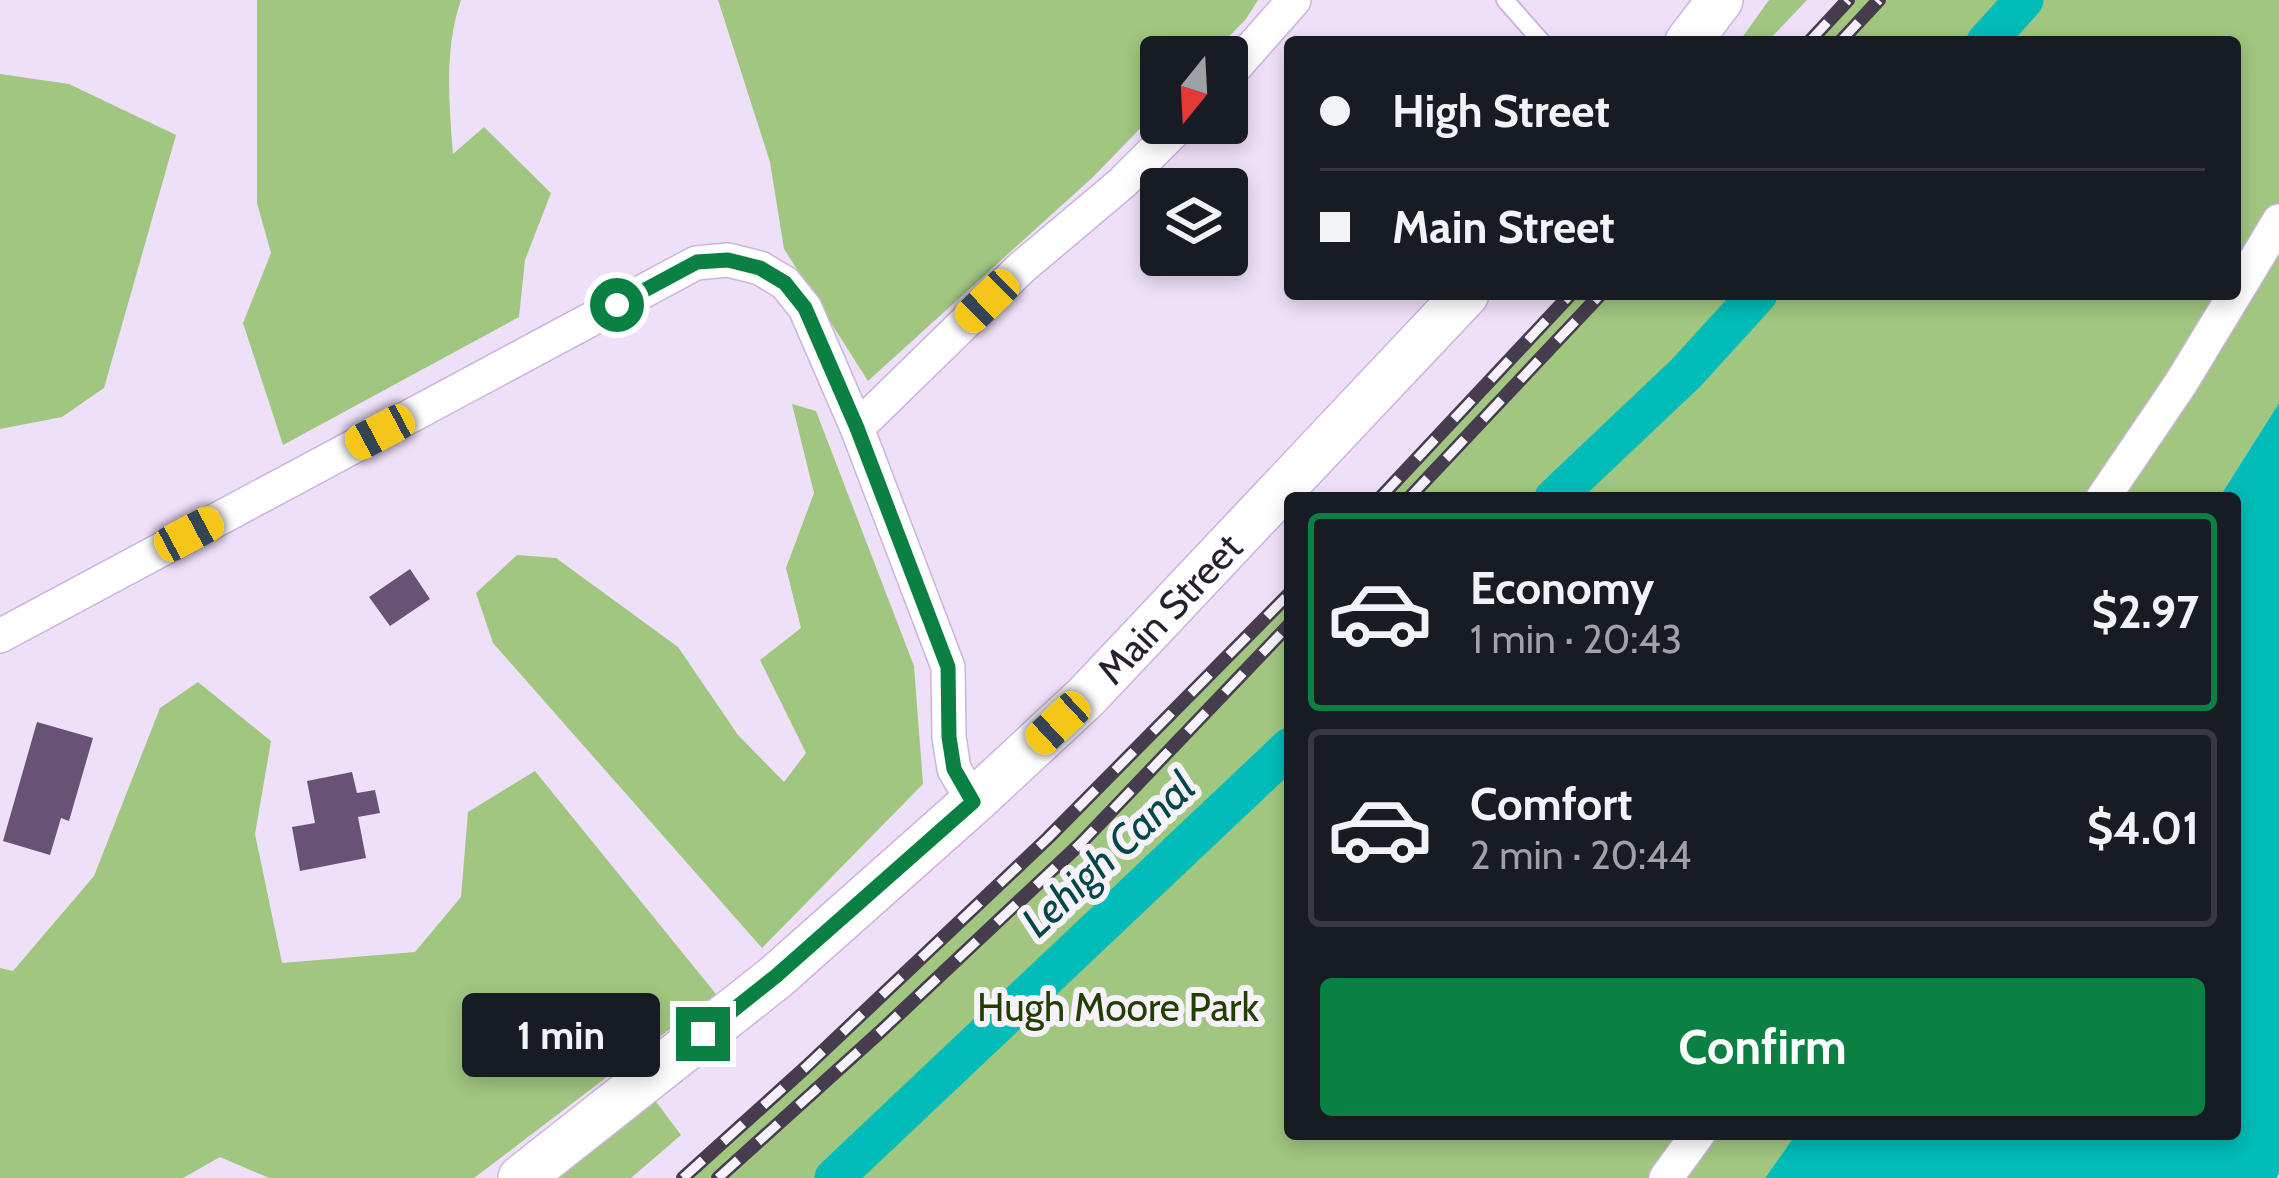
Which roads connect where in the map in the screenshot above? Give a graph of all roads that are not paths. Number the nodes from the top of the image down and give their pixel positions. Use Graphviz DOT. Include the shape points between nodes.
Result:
graph roads {
  1 [pos="1294,0"];
  2 [pos="1504,0"];
  3 [pos="1720,0"];
  4 [pos="1537,36"];
  5 [pos="1693,36"];
  6 [pos="1248,52"];
  7 [pos="1161,144"];
  8 [pos="2279,221"];
  9 [pos="2241,284"];
  10 [pos="1460,300"];
  11 [pos="2231,300"];
  12 [pos="857,428"];
  13 [pos="2106,492"];
  14 [pos="0,636"];
  15 [pos="973,802"];
  16 [pos="1694,1140"];
  17 [pos="520,1178"];
  18 [pos="1666,1178"];
  1 -- 6 [label="street"];
  2 -- 4 [label="lane"];
  3 -- 5 [label="street"];
  7 -- 12 [label="street"];
  8 -- 9 [label="street"];
  10 -- 15 [label="street, Main Street" via="1086,697"];
  11 -- 13 [label="street"];
  12 -- 14 [label="street" via="805,308 785,283 728,260 697,262"];
  12 -- 15 [label="street" via="948,667 951,753"];
  15 -- 17 [label="street, Main Street" via="776,976"];
  16 -- 18 [label="street"];
}
